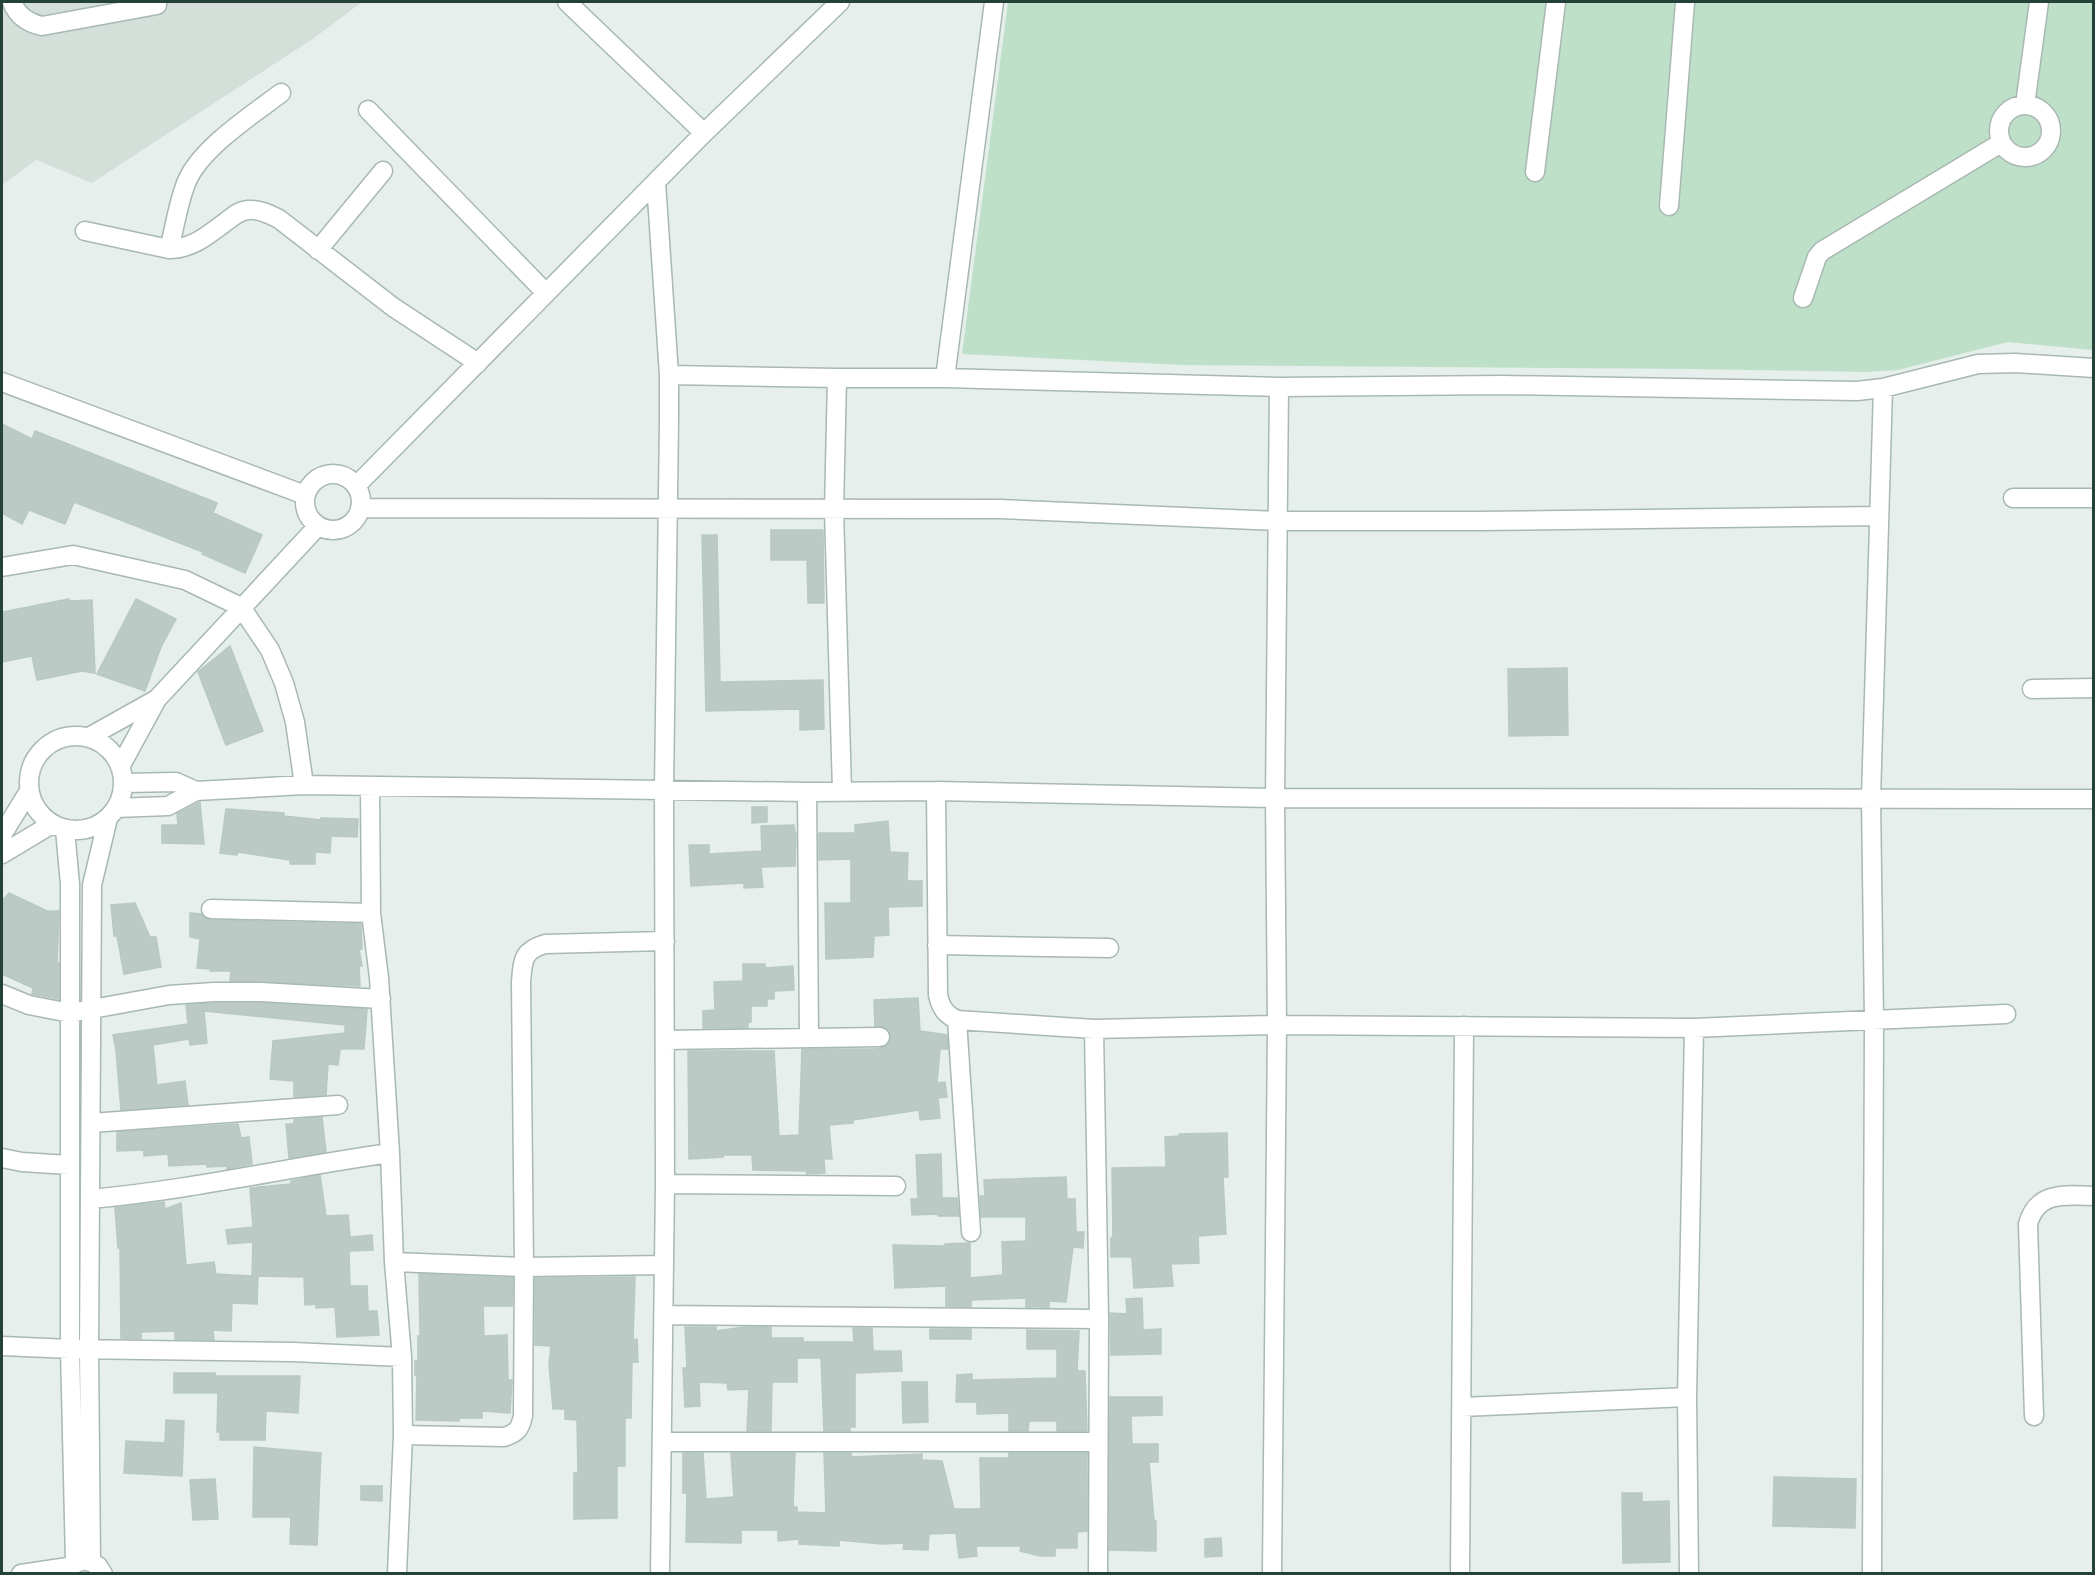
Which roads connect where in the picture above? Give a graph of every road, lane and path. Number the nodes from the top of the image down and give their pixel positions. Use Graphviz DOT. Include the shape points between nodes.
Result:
graph roads {
  1 [pos="12,2"];
  2 [pos="567,2"];
  3 [pos="840,2"];
  4 [pos="994,2"];
  5 [pos="1556,2"];
  6 [pos="1685,2"];
  7 [pos="2038,2"];
  8 [pos="157,5"];
  9 [pos="281,93"];
  10 [pos="2025,105"];
  11 [pos="368,110"];
  12 [pos="704,133"];
  13 [pos="2001,143"];
  14 [pos="383,171"];
  15 [pos="1535,172"];
  16 [pos="656,182"];
  17 [pos="1669,206"];
  18 [pos="85,231"];
  19 [pos="169,249"];
  20 [pos="318,250"];
  21 [pos="545,292"];
  22 [pos="1803,298"];
  23 [pos="478,363"];
  24 [pos="2094,368"];
  25 [pos="669,375"];
  26 [pos="837,378"];
  27 [pos="945,378"];
  28 [pos="2,382"];
  29 [pos="1279,387"];
  30 [pos="1883,388"];
  31 [pos="356,486"];
  32 [pos="305,495"];
  33 [pos="2013,498"];
  34 [pos="2094,498"];
  35 [pos="360,508"];
  36 [pos="666,509"];
  37 [pos="834,510"];
  38 [pos="1879,516"];
  39 [pos="1277,521"];
  40 [pos="318,526"];
  41 [pos="2,567"];
  42 [pos="241,608"];
  43 [pos="2032,688"];
  44 [pos="2094,688"];
  45 [pos="157,699"];
  46 [pos="89,737"];
  47 [pos="122,775"];
  48 [pos="304,785"];
  49 [pos="370,787"];
  50 [pos="664,789"];
  51 [pos="196,791"];
  52 [pos="842,791"];
  53 [pos="936,791"];
  54 [pos="29,792"];
  55 [pos="807,792"];
  56 [pos="1275,798"];
  57 [pos="1871,799"];
  58 [pos="2094,799"];
  59 [pos="112,813"];
  60 [pos="58,827"];
  61 [pos="2,835"];
  62 [pos="2,854"];
  63 [pos="211,909"];
  64 [pos="371,913"];
  65 [pos="665,941"];
  66 [pos="937,945"];
  67 [pos="1109,948"];
  68 [pos="2,994"];
  69 [pos="381,999"];
  70 [pos="91,1008"];
  71 [pos="70,1013"];
  72 [pos="2006,1014"];
  73 [pos="957,1020"];
  74 [pos="1874,1020"];
  75 [pos="1277,1025"];
  76 [pos="1464,1026"];
  77 [pos="1694,1028"];
  78 [pos="1094,1029"];
  79 [pos="880,1037"];
  80 [pos="809,1038"];
  81 [pos="665,1040"];
  82 [pos="338,1105"];
  83 [pos="91,1124"];
  84 [pos="390,1154"];
  85 [pos="2,1158"];
  86 [pos="69,1165"];
  87 [pos="665,1184"];
  88 [pos="896,1186"];
  89 [pos="2094,1196"];
  90 [pos="90,1199"];
  91 [pos="971,1232"];
  92 [pos="394,1262"];
  93 [pos="663,1265"];
  94 [pos="524,1267"];
  95 [pos="663,1315"];
  96 [pos="1099,1319"];
  97 [pos="2,1346"];
  98 [pos="70,1349"];
  99 [pos="89,1349"];
  100 [pos="402,1357"];
  101 [pos="1687,1397"];
  102 [pos="1462,1407"];
  103 [pos="2034,1416"];
  104 [pos="403,1435"];
  105 [pos="662,1442"];
  106 [pos="1098,1442"];
  107 [pos="87,1569"];
  108 [pos="21,1574"];
  109 [pos="397,1574"];
  110 [pos="660,1574"];
  111 [pos="1098,1574"];
  112 [pos="1272,1574"];
  113 [pos="1460,1574"];
  114 [pos="1689,1574"];
  115 [pos="1872,1574"];
  1 -- 8 [label="street" via="24,18 42,26"];
  2 -- 12 [label="street"];
  3 -- 12 [label="street"];
  4 -- 27 [label="street"];
  5 -- 15 [label="street"];
  6 -- 17 [label="street"];
  7 -- 10 [label="street"];
  9 -- 19 [label="street" via="197,164 187,181"];
  10 -- 13 [label="street" via="2003,117"];
  10 -- 13 [label="street" via="2041,110 2051,124 2046,149 2022,158"];
  11 -- 21 [label="street"];
  12 -- 16 [label="street"];
  13 -- 22 [label="street" via="1822,251"];
  14 -- 20 [label="street"];
  16 -- 21 [label="street"];
  16 -- 25 [label="street"];
  18 -- 19 [label="street"];
  19 -- 20 [label="street" via="194,245 238,212 249,210 279,219"];
  20 -- 23 [label="street" via="393,307"];
  21 -- 23 [label="street"];
  23 -- 31 [label="street"];
  24 -- 30 [label="street" via="1978,364"];
  25 -- 26 [label="street"];
  25 -- 36 [label="street"];
  26 -- 27 [label="street"];
  26 -- 37 [label="street"];
  27 -- 29 [label="street"];
  28 -- 32 [label="street"];
  29 -- 30 [label="street"];
  29 -- 39 [label="street"];
  30 -- 38 [label="street"];
  31 -- 32 [label="street" via="338,474 327,474 317,478"];
  31 -- 35 [label="street"];
  32 -- 40 [label="street" via="309,518"];
  33 -- 34 [label="street"];
  35 -- 36 [label="street"];
  35 -- 40 [label="street" via="348,526 338,530"];
  36 -- 37 [label="street"];
  36 -- 50 [label="street"];
  37 -- 39 [label="street" via="1000,509"];
  37 -- 52 [label="street"];
  38 -- 39 [label="street"];
  38 -- 57 [label="street"];
  39 -- 56 [label="street"];
  40 -- 42 [label="street"];
  41 -- 42 [label="street" via="73,555 185,580"];
  42 -- 45 [label="street"];
  42 -- 48 [label="street" via="270,650 284,683 295,722"];
  43 -- 44 [label="street"];
  45 -- 46 [label="street"];
  45 -- 47 [label="street"];
  46 -- 47 [label="street" via="108,748"];
  46 -- 54 [label="street" via="65,737 44,748 31,768"];
  47 -- 51 [label="street" via="176,782"];
  47 -- 59 [label="street" via="121,796"];
  48 -- 49 [label="street"];
  48 -- 51 [label="street"];
  49 -- 50 [label="street"];
  49 -- 64 [label="street"];
  50 -- 55 [label="street"];
  50 -- 65 [label="street"];
  51 -- 59 [label="street" via="168,806"];
  52 -- 53 [label="street"];
  52 -- 55 [label="street"];
  53 -- 56 [label="street"];
  53 -- 66 [label="street"];
  54 -- 60 [label="street" via="38,812"];
  54 -- 61 [label="street"];
  55 -- 80 [label="street"];
  56 -- 57 [label="street"];
  56 -- 75 [label="street"];
  57 -- 58 [label="street"];
  57 -- 74 [label="street"];
  59 -- 60 [label="street" via="94,827 79,831"];
  59 -- 70 [label="street" via="92,885"];
  60 -- 62 [label="street"];
  60 -- 71 [label="street" via="70,884"];
  63 -- 64 [label="street"];
  64 -- 69 [label="street"];
  65 -- 81 [label="street"];
  65 -- 94 [label="street" via="545,944 527,953 523,962"];
  66 -- 67 [label="street"];
  66 -- 73 [label="street" via="941,1008"];
  68 -- 71 [label="street" via="29,1005"];
  69 -- 70 [label="street" via="214,992"];
  69 -- 84 [label="street"];
  70 -- 71 [label="street"];
  70 -- 83 [label="street"];
  71 -- 86 [label="street"];
  72 -- 74 [label="street"];
  73 -- 78 [label="street"];
  73 -- 91 [label="street"];
  74 -- 77 [label="street"];
  74 -- 115 [label="street"];
  75 -- 76 [label="street"];
  75 -- 78 [label="street"];
  75 -- 112 [label="street"];
  76 -- 77 [label="street"];
  76 -- 102 [label="street"];
  77 -- 101 [label="street"];
  78 -- 96 [label="street"];
  79 -- 80 [label="street"];
  80 -- 81 [label="street"];
  81 -- 87 [label="street"];
  82 -- 83 [label="street"];
  83 -- 90 [label="street"];
  84 -- 90 [label="street" via="164,1191"];
  84 -- 92 [label="street"];
  85 -- 86 [label="street"];
  86 -- 98 [label="street"];
  87 -- 88 [label="street"];
  87 -- 93 [label="street"];
  89 -- 103 [label="street" via="2062,1195 2048,1199 2031,1213 2028,1224"];
  90 -- 99 [label="street"];
  92 -- 94 [label="street"];
  92 -- 100 [label="street"];
  93 -- 94 [label="street"];
  93 -- 95 [label="street"];
  94 -- 104 [label="street" via="520,1428 504,1437"];
  95 -- 96 [label="street"];
  95 -- 105 [label="street"];
  96 -- 106 [label="street"];
  97 -- 98 [label="street"];
  98 -- 99 [label="street"];
  98 -- 107 [label="street"];
  99 -- 100 [label="street"];
  99 -- 107 [label="street"];
  100 -- 104 [label="street"];
  101 -- 102 [label="street"];
  101 -- 114 [label="street"];
  102 -- 113 [label="street"];
  104 -- 109 [label="street"];
  105 -- 106 [label="street"];
  105 -- 110 [label="street"];
  106 -- 111 [label="street"];
  107 -- 108 [label="street"];
}
